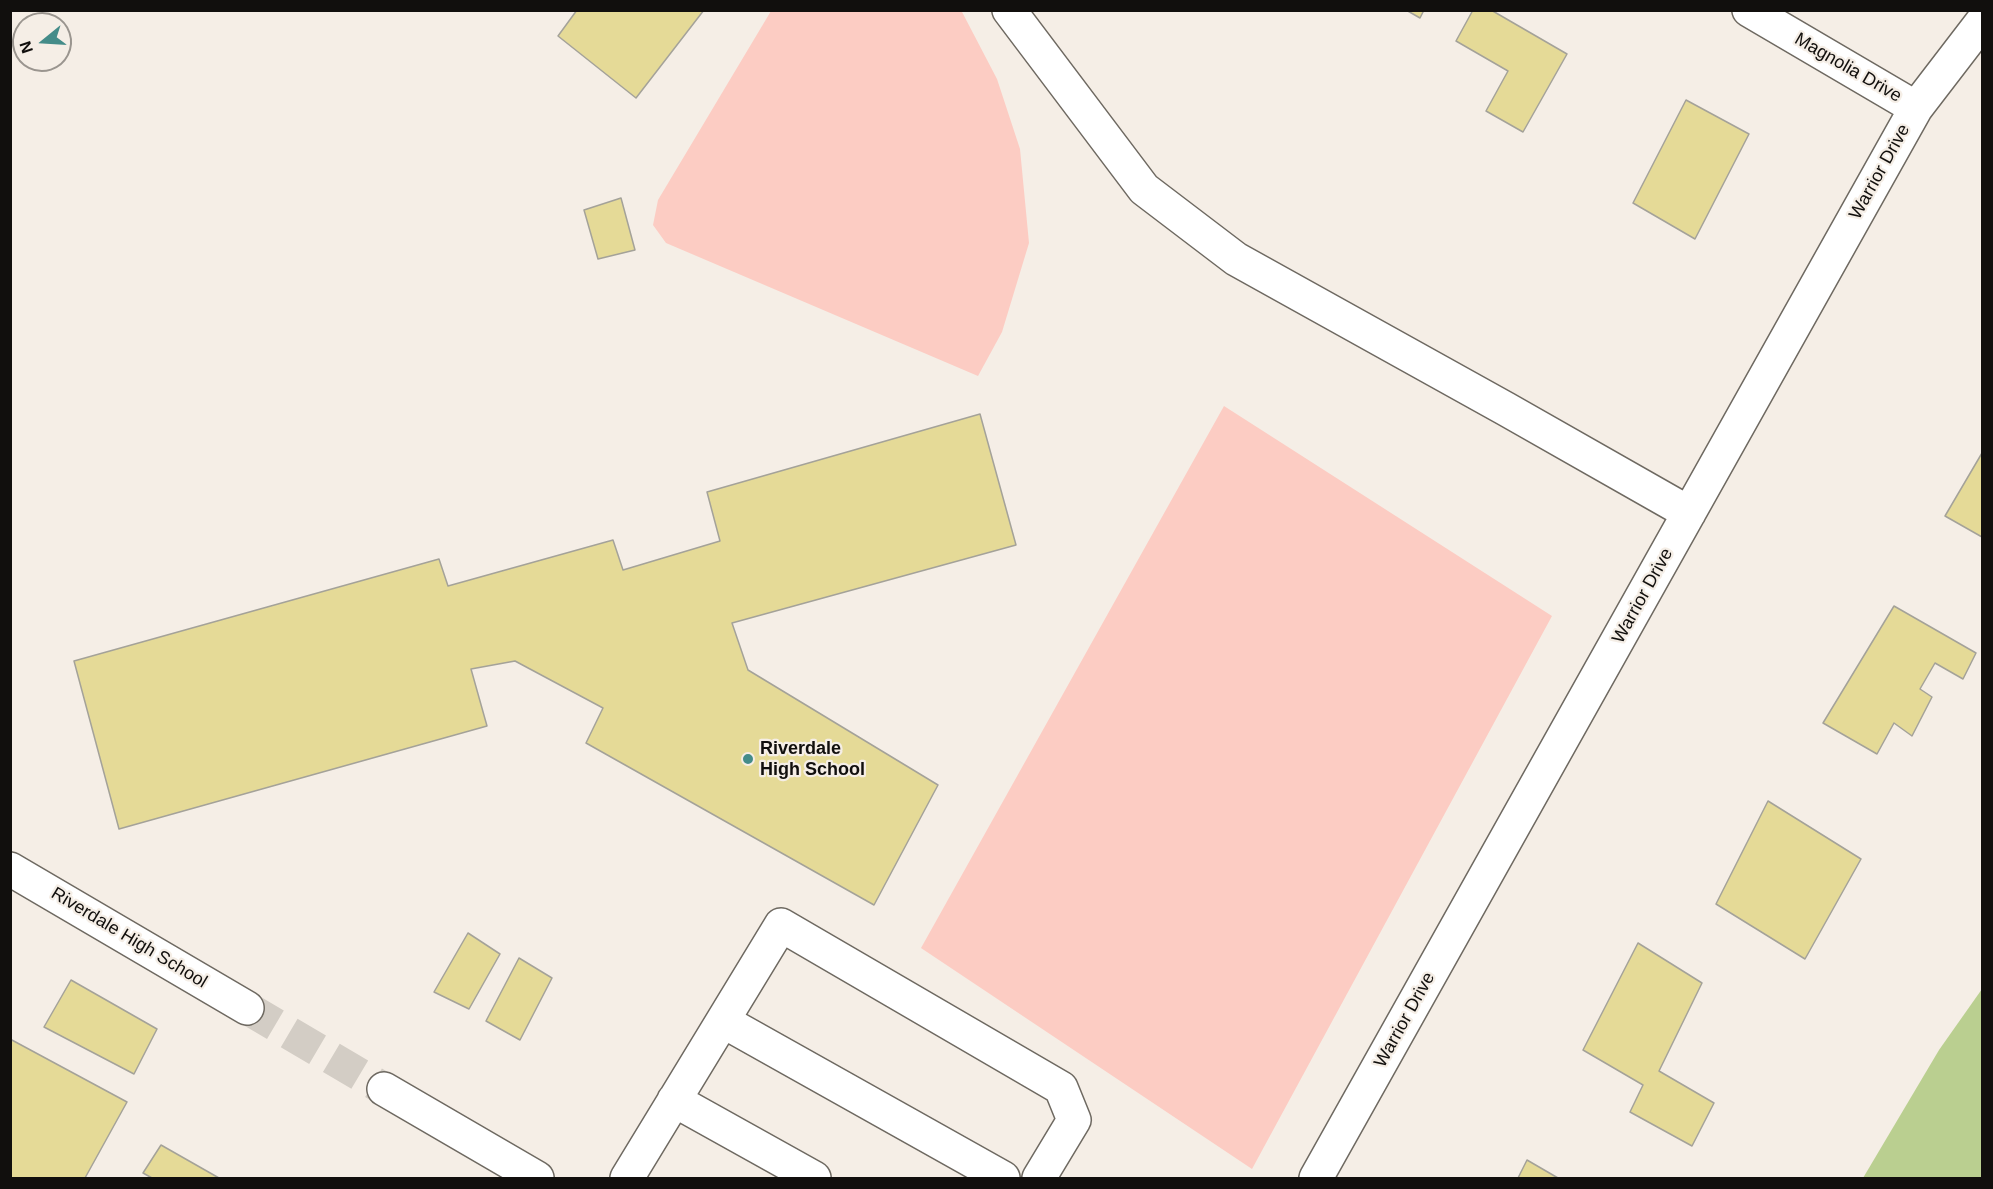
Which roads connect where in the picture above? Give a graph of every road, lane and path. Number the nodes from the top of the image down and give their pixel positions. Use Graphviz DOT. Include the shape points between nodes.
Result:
graph roads {
  1 [pos="1009,10"];
  2 [pos="1749,10"];
  3 [pos="1983,22"];
  4 [pos="1916,108"];
  5 [pos="1689,513"];
  6 [pos="10,869"];
  7 [pos="247,1008"];
  8 [pos="723,1021"];
  9 [pos="384,1089"];
  10 [pos="674,1100"];
  11 [pos="537,1179"];
  12 [pos="627,1179"];
  13 [pos="814,1179"];
  14 [pos="1003,1179"];
  15 [pos="1039,1179"];
  16 [pos="1316,1179"];
  1 -- 5 [label="street" via="1144,189 1236,259"];
  2 -- 4 [label="street, Magnolia Drive"];
  3 -- 4 [label="street, Warrior Drive"];
  4 -- 5 [label="street, Warrior Drive"];
  5 -- 16 [label="street, Warrior Drive"];
  6 -- 7 [label="street, Riverdale High School"];
  8 -- 10 [label="street"];
  8 -- 14 [label="street"];
  8 -- 15 [label="street" via="781,925 1061,1088 1074,1120"];
  9 -- 11 [label="street"];
  10 -- 12 [label="street"];
  10 -- 13 [label="street"];
}
